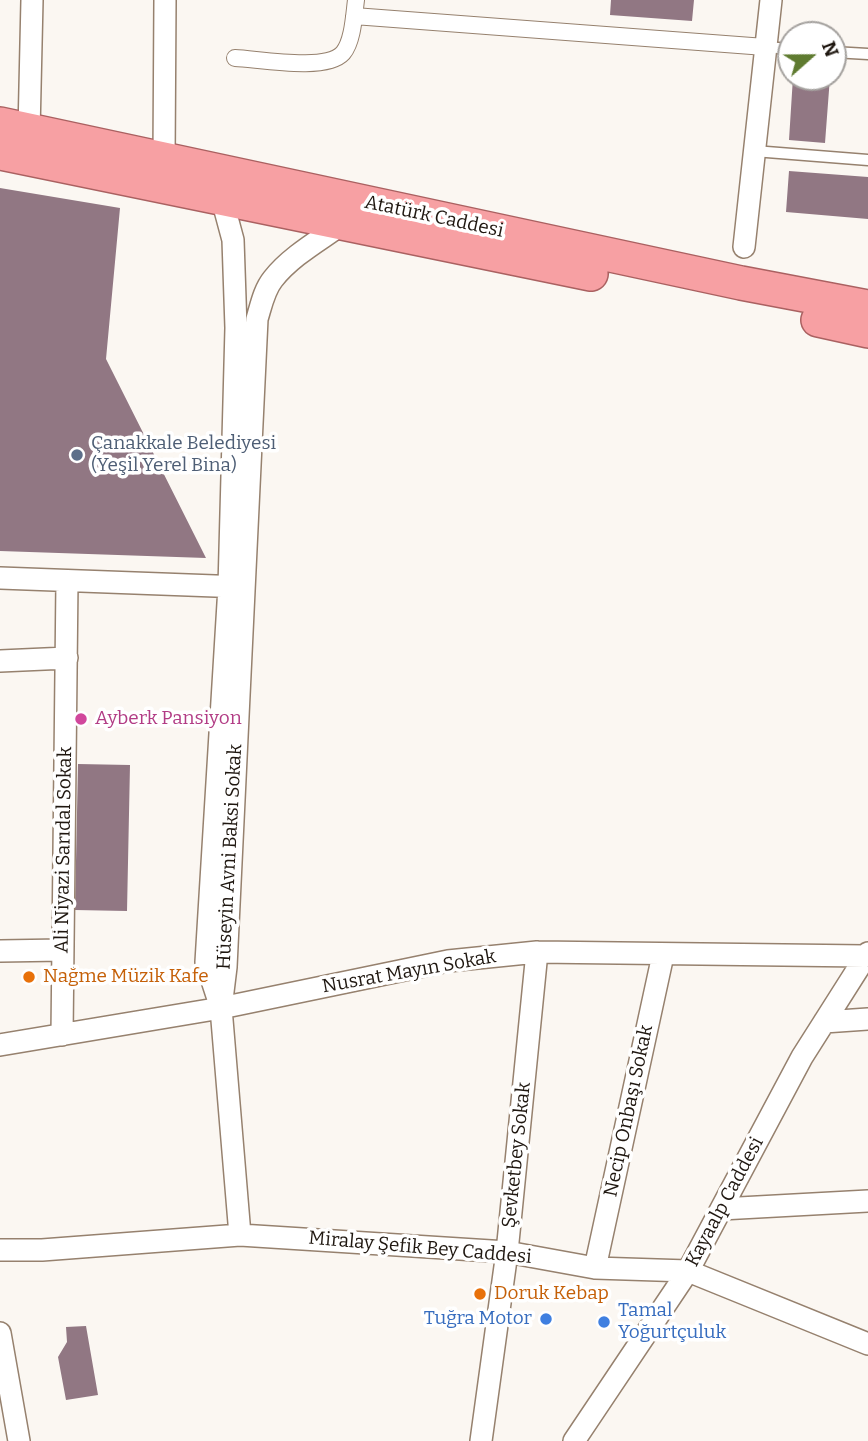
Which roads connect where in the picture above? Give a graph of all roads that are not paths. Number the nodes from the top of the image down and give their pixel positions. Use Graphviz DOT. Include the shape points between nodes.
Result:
graph roads {
  1 [pos="32,0"];
  2 [pos="165,0"];
  3 [pos="771,0"];
  4 [pos="355,8"];
  5 [pos="765,47"];
  6 [pos="777,47"];
  7 [pos="847,53"];
  8 [pos="868,54"];
  9 [pos="234,58"];
  10 [pos="15,128"];
  11 [pos="754,151"];
  12 [pos="0,153"];
  13 [pos="164,159"];
  14 [pos="868,160"];
  15 [pos="222,199"];
  16 [pos="342,223"];
  17 [pos="742,265"];
  18 [pos="868,307"];
  19 [pos="236,308"];
  20 [pos="260,310"];
  21 [pos="868,331"];
  22 [pos="0,578"];
  23 [pos="67,580"];
  24 [pos="236,587"];
  25 [pos="67,658"];
  26 [pos="0,661"];
  27 [pos="62,950"];
  28 [pos="0,951"];
  29 [pos="537,952"];
  30 [pos="867,954"];
  31 [pos="663,955"];
  32 [pos="221,1008"];
  33 [pos="868,1019"];
  34 [pos="824,1022"];
  35 [pos="62,1035"];
  36 [pos="0,1045"];
  37 [pos="868,1201"];
  38 [pos="721,1209"];
  39 [pos="240,1235"];
  40 [pos="0,1250"];
  41 [pos="507,1252"];
  42 [pos="595,1268"];
  43 [pos="688,1271"];
  44 [pos="0,1333"];
  45 [pos="868,1345"];
  46 [pos="19,1441"];
  47 [pos="481,1441"];
  48 [pos="574,1441"];
  1 -- 10 [label="street"];
  2 -- 13 [label="street"];
  3 -- 5 [label="street"];
  4 -- 5 [label="street"];
  4 -- 9 [label="street" via="344,52 334,60"];
  5 -- 6 [label="lane"];
  5 -- 11 [label="street"];
  7 -- 8 [label="lane"];
  10 -- 13 [label="highway, Atatürk Caddesi"];
  11 -- 14 [label="lane"];
  11 -- 17 [label="street"];
  12 -- 15 [label="highway, Atatürk Caddesi"];
  13 -- 17 [label="highway, Atatürk Caddesi"];
  15 -- 16 [label="highway, Atatürk Caddesi"];
  15 -- 19 [label="street, Hüseyin Avni Baksi Sokak" via="233,240"];
  16 -- 20 [label="street, Hüseyin Avni Baksi Sokak" via="273,279"];
  16 -- 21 [label="highway, Atatürk Caddesi"];
  17 -- 18 [label="highway, Atatürk Caddesi"];
  19 -- 20 [label="street"];
  19 -- 24 [label="street, Hüseyin Avni Baksi Sokak"];
  20 -- 24 [label="street, Hüseyin Avni Baksi Sokak"];
  22 -- 23 [label="street"];
  23 -- 24 [label="street"];
  23 -- 25 [label="street, Ali Niyazi Sarıdal Sokak"];
  24 -- 32 [label="street, Hüseyin Avni Baksi Sokak" via="206,962"];
  25 -- 26 [label="street"];
  25 -- 27 [label="street, Ali Niyazi Sarıdal Sokak"];
  27 -- 28 [label="street"];
  27 -- 35 [label="street, Ali Niyazi Sarıdal Sokak"];
  29 -- 31 [label="street, Nusrat Mayın Sokak"];
  29 -- 32 [label="street, Nusrat Mayın Sokak" via="448,961"];
  29 -- 41 [label="street, Şevketbey Sokak"];
  30 -- 31 [label="street, Nusrat Mayın Sokak"];
  30 -- 34 [label="street, Kayaalp Caddesi"];
  31 -- 42 [label="street, Necip Onbaşı Sokak"];
  32 -- 35 [label="street, Nusrat Mayın Sokak"];
  32 -- 39 [label="street, Hüseyin Avni Baksi Sokak"];
  33 -- 34 [label="street"];
  34 -- 38 [label="street, Kayaalp Caddesi"];
  35 -- 36 [label="street, Nusrat Mayın Sokak"];
  37 -- 38 [label="street"];
  38 -- 43 [label="street, Kayaalp Caddesi"];
  39 -- 40 [label="street, Miralay Şefik Bey Caddesi"];
  39 -- 41 [label="street, Miralay Şefik Bey Caddesi"];
  41 -- 42 [label="street, Miralay Şefik Bey Caddesi"];
  41 -- 47 [label="street, Şevketbey Sokak"];
  42 -- 43 [label="street, Miralay Şefik Bey Caddesi"];
  43 -- 45 [label="street, Miralay Şefik Bey Caddesi"];
  43 -- 48 [label="street, Kayaalp Caddesi"];
  44 -- 46 [label="street"];
}
